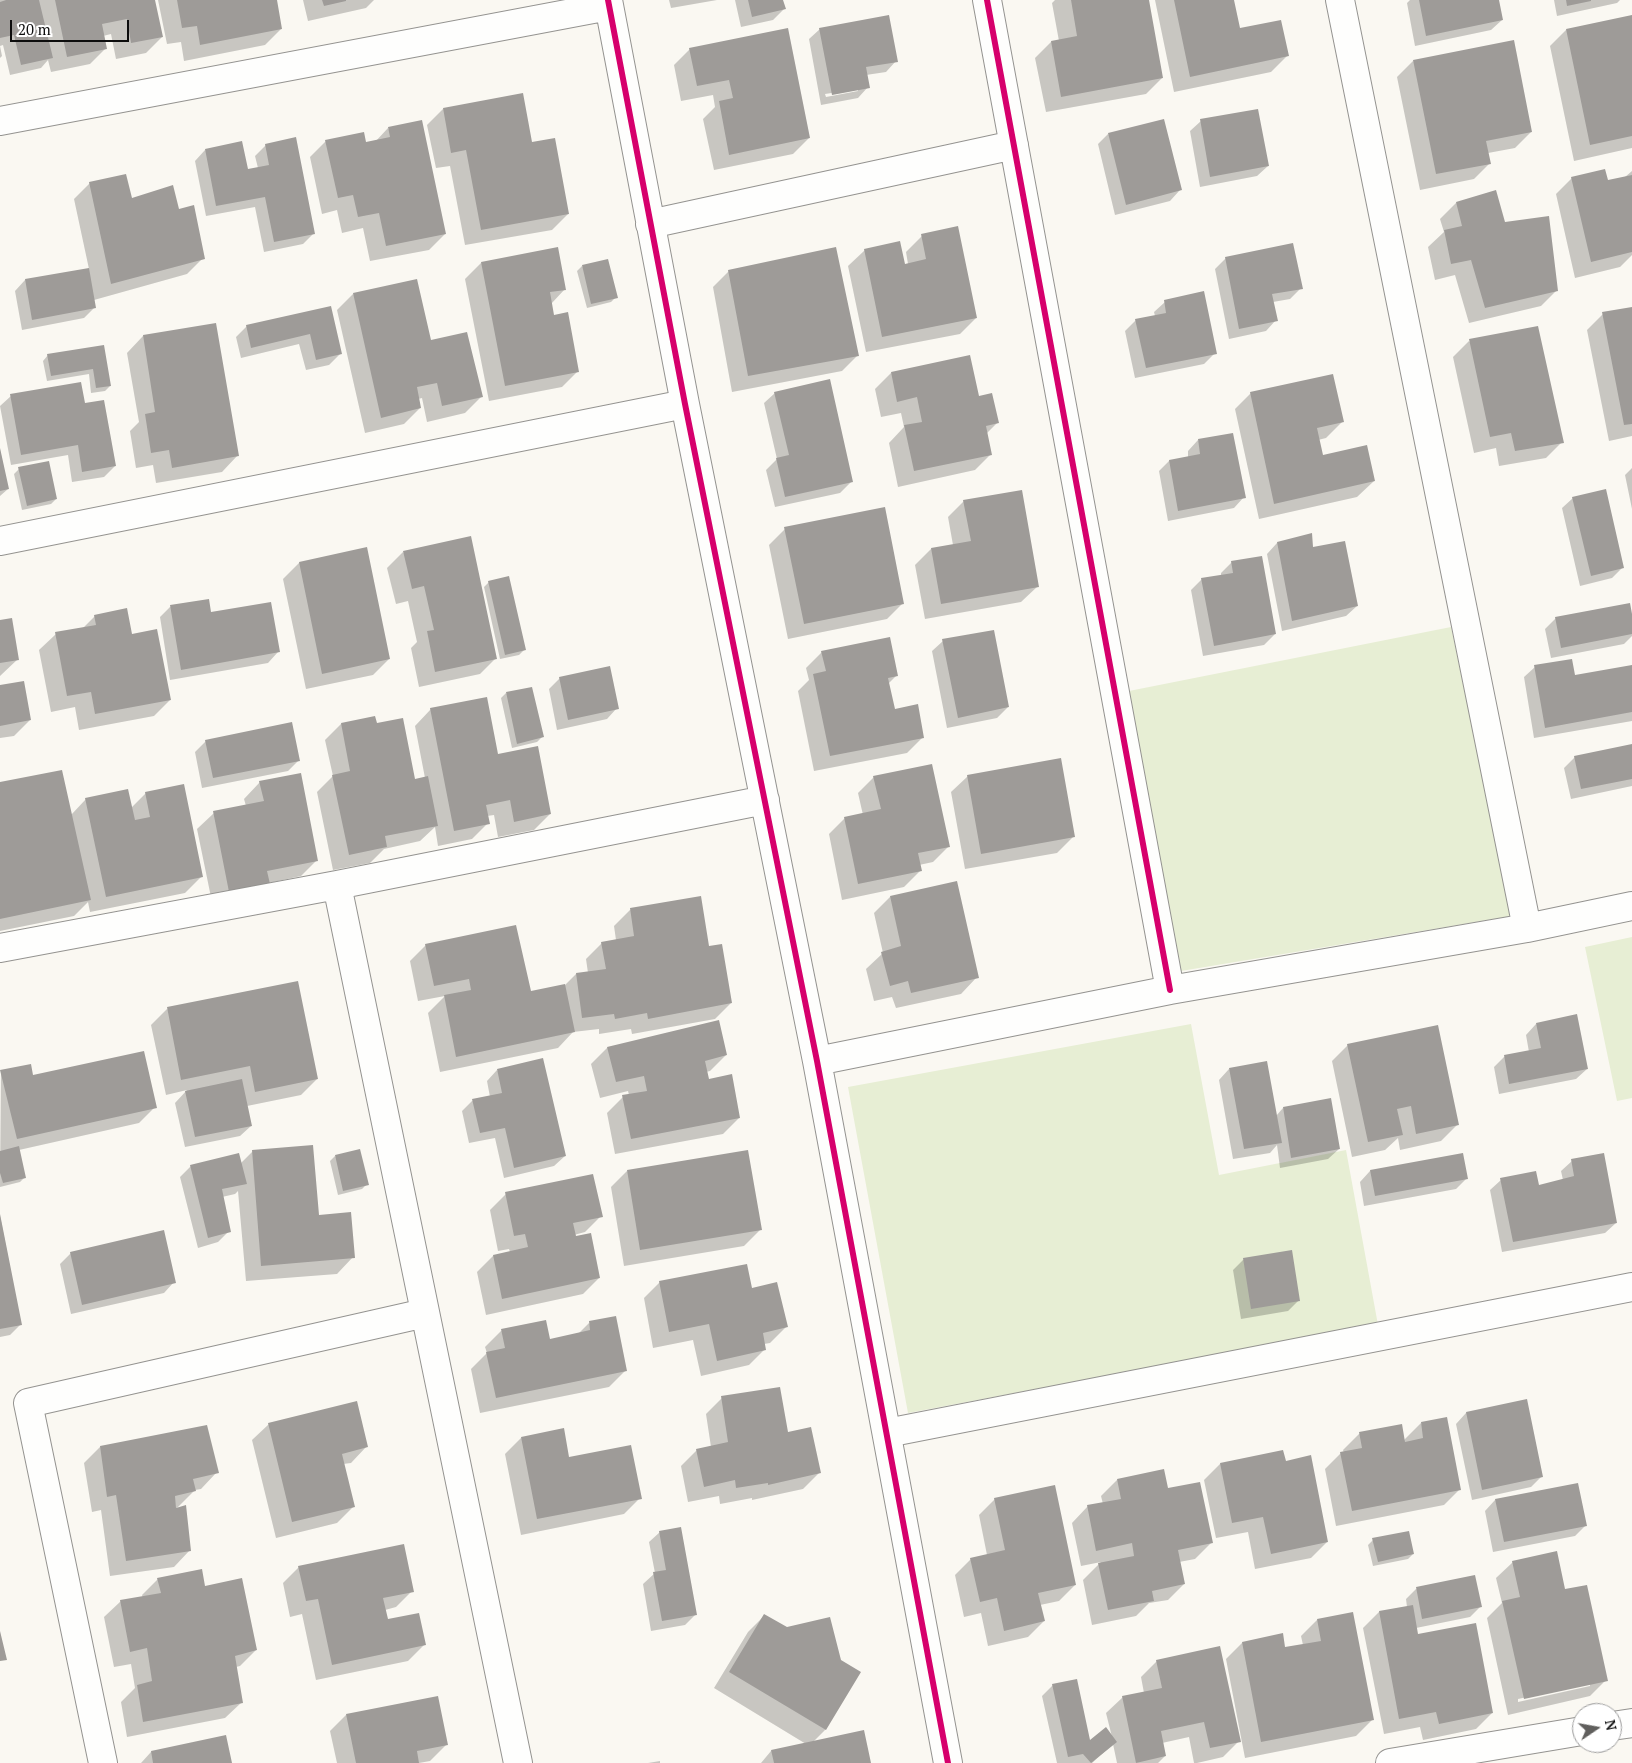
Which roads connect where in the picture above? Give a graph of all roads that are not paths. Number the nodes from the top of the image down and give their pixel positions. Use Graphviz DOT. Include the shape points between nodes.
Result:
graph roads {
  1 [pos="987,0"];
  2 [pos="1340,0"];
  3 [pos="609,3"];
  4 [pos="0,121"];
  5 [pos="1014,145"];
  6 [pos="650,224"];
  7 [pos="684,404"];
  8 [pos="0,542"];
  9 [pos="765,800"];
  10 [pos="337,885"];
  11 [pos="1632,906"];
  12 [pos="1527,928"];
  13 [pos="0,948"];
  14 [pos="1170,990"];
  15 [pos="817,1061"];
  16 [pos="1632,1287"];
  17 [pos="425,1312"];
  18 [pos="887,1433"];
  19 [pos="1572,1733"];
  20 [pos="104,1763"];
  21 [pos="518,1763"];
  22 [pos="948,1763"];
  23 [pos="1390,1763"];
  1 -- 5 [label="street"];
  2 -- 12 [label="street"];
  3 -- 4 [label="street"];
  3 -- 6 [label="street"];
  5 -- 6 [label="street"];
  5 -- 14 [label="street"];
  6 -- 7 [label="street"];
  7 -- 8 [label="street"];
  7 -- 9 [label="street"];
  9 -- 10 [label="street"];
  9 -- 15 [label="street"];
  10 -- 13 [label="street"];
  10 -- 17 [label="street"];
  11 -- 12 [label="street"];
  12 -- 14 [label="street"];
  14 -- 15 [label="street"];
  15 -- 18 [label="street"];
  16 -- 18 [label="street"];
  17 -- 20 [label="street" via="28,1403"];
  17 -- 21 [label="street"];
  18 -- 22 [label="street"];
  19 -- 23 [label="street"];
}
